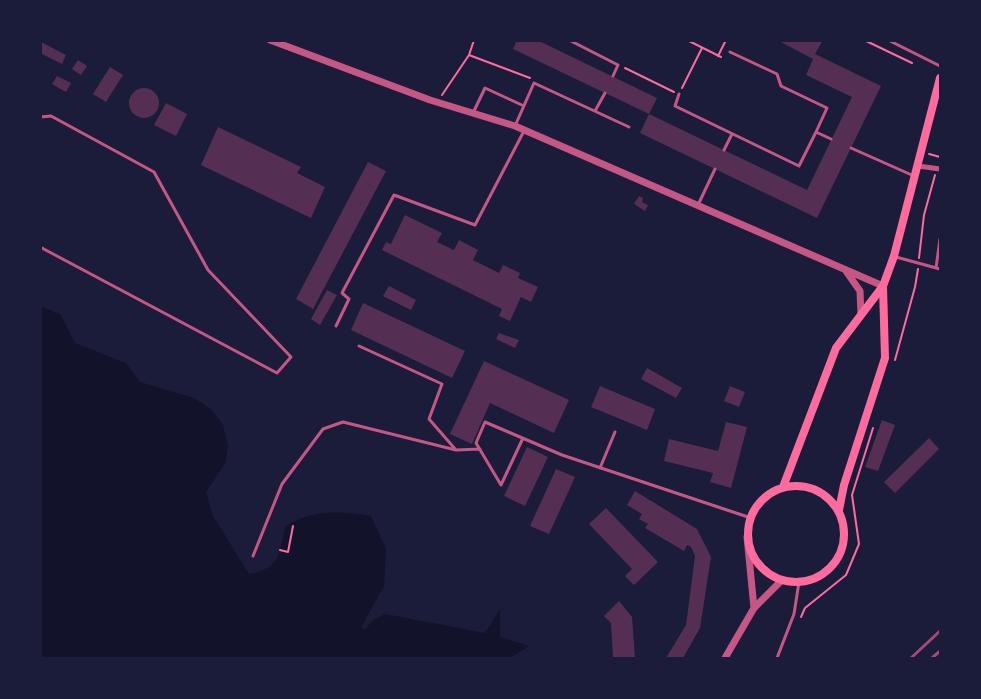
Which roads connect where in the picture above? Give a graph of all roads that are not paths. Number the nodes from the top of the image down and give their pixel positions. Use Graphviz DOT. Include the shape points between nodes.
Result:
graph roads {
  1 [pos="270,40"];
  2 [pos="569,40"];
  3 [pos="888,40"];
  4 [pos="730,52"];
  5 [pos="940,66"];
  6 [pos="613,76"];
  7 [pos="940,78"];
  8 [pos="604,93"];
  9 [pos="679,94"];
  10 [pos="524,106"];
  11 [pos="595,111"];
  12 [pos="473,113"];
  13 [pos="40,117"];
  14 [pos="514,126"];
  15 [pos="629,127"];
  16 [pos="524,130"];
  17 [pos="816,132"];
  18 [pos="732,134"];
  19 [pos="831,139"];
  20 [pos="851,148"];
  21 [pos="724,150"];
  22 [pos="918,166"];
  23 [pos="715,169"];
  24 [pos="940,169"];
  25 [pos="915,176"];
  26 [pos="698,205"];
  27 [pos="940,239"];
  28 [pos="40,247"];
  29 [pos="894,256"];
  30 [pos="938,268"];
  31 [pos="845,270"];
  32 [pos="883,286"];
  33 [pos="861,315"];
  34 [pos="336,326"];
  35 [pos="359,346"];
  36 [pos="615,432"];
  37 [pos="523,438"];
  38 [pos="480,449"];
  39 [pos="456,450"];
  40 [pos="600,468"];
  41 [pos="783,487"];
  42 [pos="839,510"];
  43 [pos="751,518"];
  44 [pos="747,537"];
  45 [pos="254,556"];
  46 [pos="782,580"];
  47 [pos="799,582"];
  48 [pos="754,609"];
  49 [pos="725,658"];
  50 [pos="777,658"];
  1 -- 12 [label="street"];
  2 -- 6 [label="lane" via="618,65"];
  3 -- 5 [label="lane"];
  4 -- 17 [label="lane" via="777,74 782,86 828,108"];
  7 -- 22 [label="main road"];
  8 -- 11 [label="lane"];
  9 -- 18 [label="lane" via="675,106"];
  10 -- 11 [label="lane" via="534,83"];
  10 -- 12 [label="lane" via="485,88"];
  10 -- 14 [label="lane"];
  11 -- 15 [label="lane"];
  12 -- 14 [label="street"];
  13 -- 28 [label="lane" via="51,116 154,172 208,270 291,357 277,373"];
  14 -- 16 [label="street"];
  16 -- 26 [label="street"];
  16 -- 34 [label="lane" via="475,225 394,195 342,293 349,299"];
  17 -- 18 [label="lane" via="799,166"];
  17 -- 19 [label="lane"];
  18 -- 21 [label="lane"];
  20 -- 25 [label="lane"];
  22 -- 24 [label="street"];
  22 -- 25 [label="main road"];
  23 -- 26 [label="lane"];
  25 -- 29 [label="main road"];
  26 -- 31 [label="street"];
  27 -- 30 [label="lane"];
  29 -- 30 [label="lane"];
  29 -- 32 [label="main road"];
  31 -- 32 [label="street"];
  31 -- 33 [label="street" via="860,291"];
  32 -- 33 [label="main road"];
  32 -- 42 [label="main road" via="885,358"];
  33 -- 41 [label="main road" via="836,348"];
  35 -- 39 [label="lane" via="442,384 429,419"];
  36 -- 40 [label="lane"];
  37 -- 38 [label="lane" via="485,422 476,443"];
  37 -- 38 [label="lane" via="501,484"];
  37 -- 40 [label="lane"];
  38 -- 39 [label="lane"];
  39 -- 45 [label="lane" via="343,422 323,429 282,484"];
  40 -- 43 [label="lane"];
  41 -- 42 [label="main road" via="811,488"];
  41 -- 43 [label="main road" via="764,498"];
  42 -- 47 [label="main road" via="843,528 840,553 822,574"];
  43 -- 44 [label="main road"];
  44 -- 46 [label="main road" via="760,566"];
  44 -- 48 [label="street"];
  46 -- 47 [label="main road"];
  46 -- 48 [label="street"];
  47 -- 50 [label="lane" via="794,614"];
  48 -- 49 [label="street"];
}
